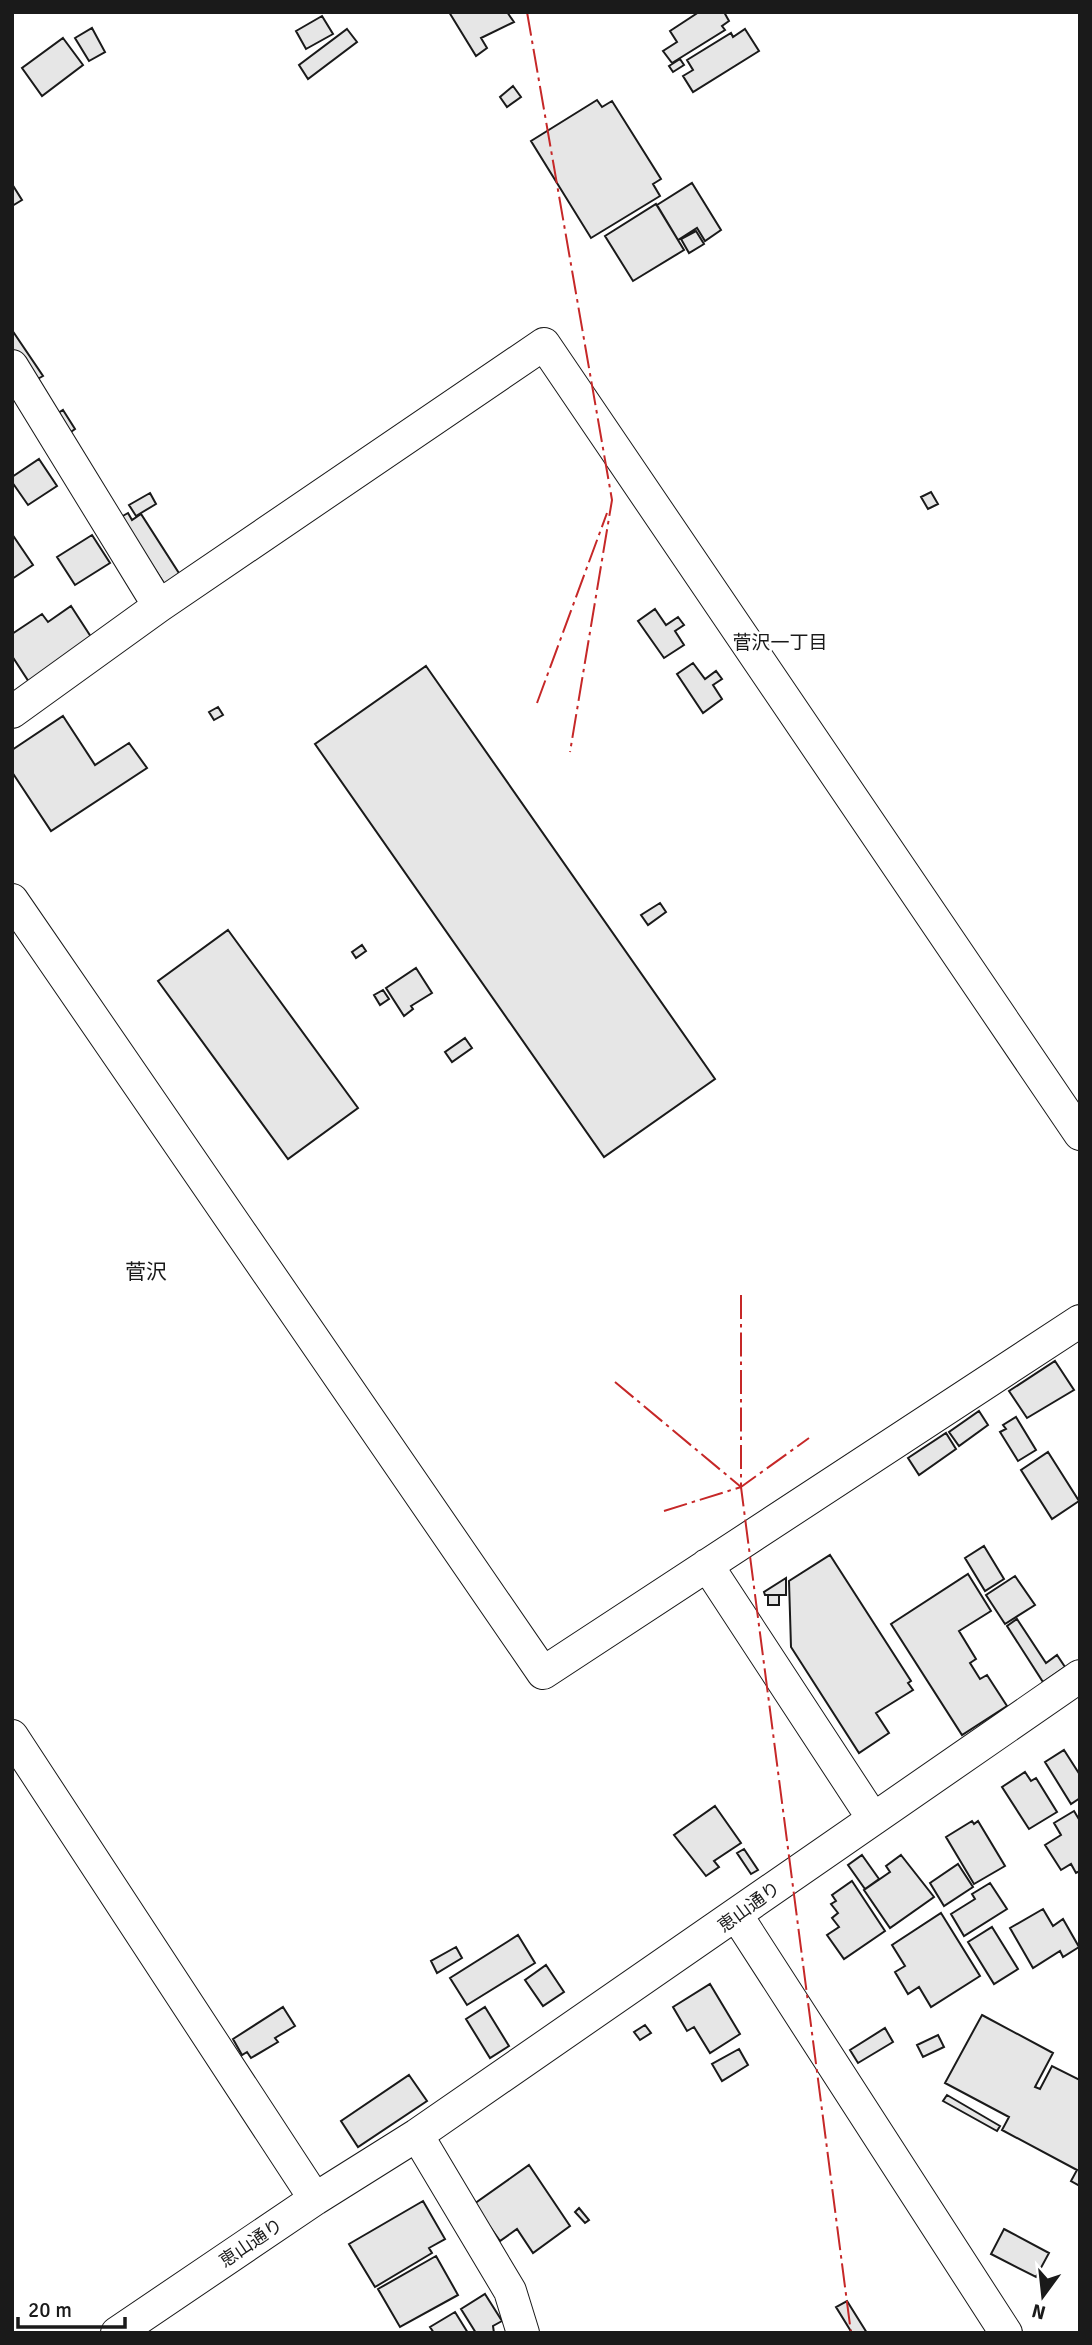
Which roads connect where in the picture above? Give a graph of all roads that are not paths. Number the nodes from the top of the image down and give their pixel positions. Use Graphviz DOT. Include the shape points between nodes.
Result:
graph roads {
  1 [pos="12,366"];
  2 [pos="159,606"];
  3 [pos="12,712"];
  4 [pos="12,900"];
  5 [pos="1080,1134"];
  6 [pos="1080,1321"];
  7 [pos="707,1565"];
  8 [pos="1080,1676"];
  9 [pos="12,1736"];
  10 [pos="872,1817"];
  11 [pos="737,1916"];
  12 [pos="417,2136"];
  13 [pos="315,2199"];
  14 [pos="117,2333"];
  15 [pos="523,2333"];
  16 [pos="1006,2333"];
  1 -- 2 [label="street"];
  2 -- 3 [label="street"];
  2 -- 5 [label="street" via="544,344"];
  4 -- 7 [label="street" via="543,1673"];
  6 -- 7 [label="street"];
  7 -- 10 [label="street"];
  8 -- 10 [label="street, 恵山通り"];
  9 -- 13 [label="street"];
  10 -- 11 [label="street, 恵山通り"];
  11 -- 12 [label="street, 恵山通り"];
  11 -- 16 [label="street"];
  12 -- 13 [label="street, 恵山通り"];
  12 -- 15 [label="street" via="510,2291"];
  13 -- 14 [label="street, 恵山通り"];
}
